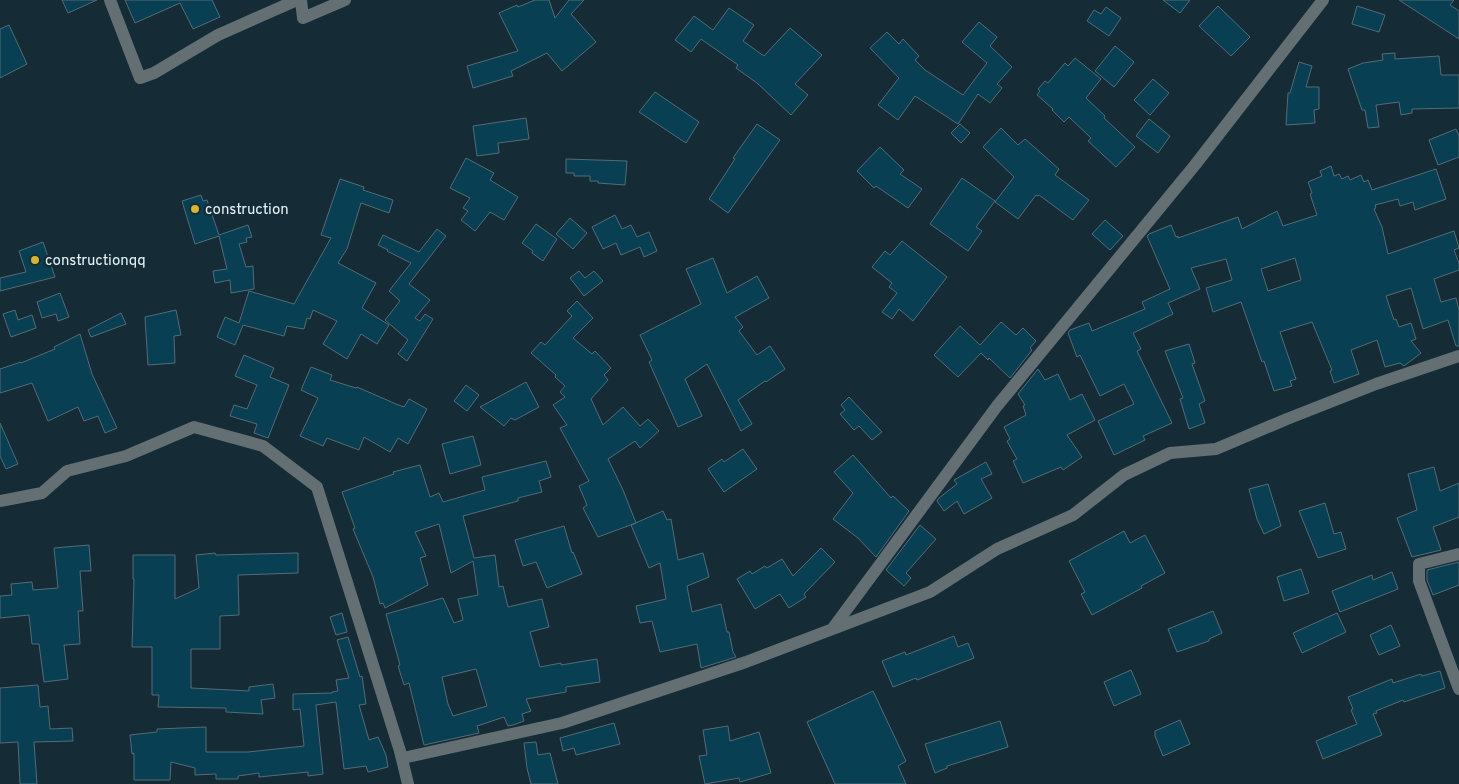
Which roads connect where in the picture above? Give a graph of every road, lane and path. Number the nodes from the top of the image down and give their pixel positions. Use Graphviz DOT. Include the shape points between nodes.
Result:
graph roads {
  1 [pos="110,0"];
  2 [pos="297,0"];
  3 [pos="301,0"];
  4 [pos="345,0"];
  5 [pos="1323,0"];
  6 [pos="1459,356"];
  7 [pos="0,501"];
  8 [pos="1459,554"];
  9 [pos="833,628"];
  10 [pos="1459,689"];
  11 [pos="402,758"];
  12 [pos="408,784"];
  1 -- 2 [label="street" via="140,78 218,35"];
  3 -- 4 [label="street" via="303,18"];
  5 -- 9 [label="street" via="1196,165 997,406"];
  6 -- 9 [label="street" via="1287,418 1216,449 1170,453 1124,474 1074,515 997,548 930,592"];
  7 -- 11 [label="street" via="42,494 67,471 126,456 194,427 263,446 317,488"];
  8 -- 10 [label="street" via="1418,564 1419,581"];
  9 -- 11 [label="street" via="746,662 562,724"];
  11 -- 12 [label="street"];
}
